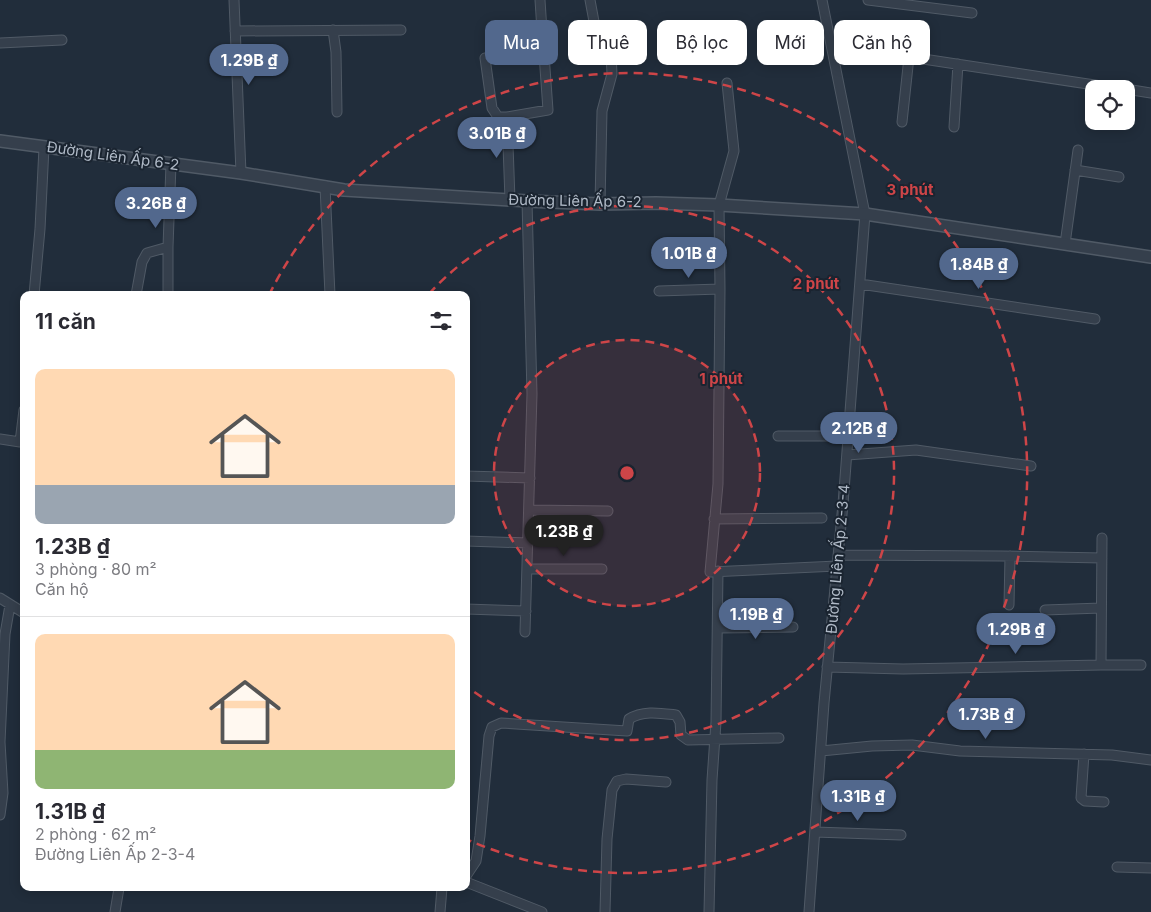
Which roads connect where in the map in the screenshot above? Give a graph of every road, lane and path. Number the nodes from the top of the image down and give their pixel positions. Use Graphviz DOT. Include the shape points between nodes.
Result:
graph roads {
  1 [pos="234,0"];
  2 [pos="540,0"];
  3 [pos="590,0"];
  4 [pos="822,0"];
  5 [pos="868,0"];
  6 [pos="972,13"];
  7 [pos="594,20"];
  8 [pos="333,30"];
  9 [pos="400,30"];
  10 [pos="235,32"];
  11 [pos="62,40"];
  12 [pos="0,43"];
  13 [pos="831,45"];
  14 [pos="834,45"];
  15 [pos="930,60"];
  16 [pos="958,64"];
  17 [pos="486,65"];
  18 [pos="612,65"];
  19 [pos="908,65"];
  20 [pos="727,83"];
  21 [pos="1085,83"];
  22 [pos="1135,91"];
  23 [pos="1151,93"];
  24 [pos="337,112"];
  25 [pos="507,117"];
  26 [pos="902,122"];
  27 [pos="954,127"];
  28 [pos="0,141"];
  29 [pos="44,146"];
  30 [pos="1078,150"];
  31 [pos="170,164"];
  32 [pos="1075,170"];
  33 [pos="241,173"];
  34 [pos="1119,177"];
  35 [pos="326,186"];
  36 [pos="510,200"];
  37 [pos="527,201"];
  38 [pos="600,204"];
  39 [pos="719,205"];
  40 [pos="865,214"];
  41 [pos="1065,244"];
  42 [pos="168,247"];
  43 [pos="1151,257"];
  44 [pos="860,284"];
  45 [pos="720,289"];
  46 [pos="34,291"];
  47 [pos="137,291"];
  48 [pos="168,291"];
  49 [pos="330,291"];
  50 [pos="659,291"];
  51 [pos="1095,319"];
  52 [pos="778,436"];
  53 [pos="848,436"];
  54 [pos="0,439"];
  55 [pos="20,442"];
  56 [pos="847,455"];
  57 [pos="1031,466"];
  58 [pos="470,476"];
  59 [pos="530,478"];
  60 [pos="529,510"];
  61 [pos="608,511"];
  62 [pos="822,518"];
  63 [pos="714,519"];
  64 [pos="1102,538"];
  65 [pos="470,541"];
  66 [pos="528,543"];
  67 [pos="838,555"];
  68 [pos="1010,556"];
  69 [pos="1102,558"];
  70 [pos="837,566"];
  71 [pos="527,569"];
  72 [pos="602,569"];
  73 [pos="718,571"];
  74 [pos="0,598"];
  75 [pos="10,604"];
  76 [pos="1010,605"];
  77 [pos="1101,608"];
  78 [pos="470,609"];
  79 [pos="20,610"];
  80 [pos="1045,610"];
  81 [pos="526,611"];
  82 [pos="793,627"];
  83 [pos="718,628"];
  84 [pos="525,632"];
  85 [pos="1101,665"];
  86 [pos="1141,665"];
  87 [pos="827,667"];
  88 [pos="779,738"];
  89 [pos="714,739"];
  90 [pos="0,750"];
  91 [pos="821,751"];
  92 [pos="1084,754"];
  93 [pos="1151,760"];
  94 [pos="666,782"];
  95 [pos="1104,802"];
  96 [pos="0,815"];
  97 [pos="815,832"];
  98 [pos="901,835"];
  99 [pos="1117,867"];
  100 [pos="1151,868"];
  101 [pos="470,870"];
  102 [pos="470,884"];
  103 [pos="118,891"];
  104 [pos="442,891"];
  105 [pos="115,912"];
  106 [pos="440,912"];
  107 [pos="542,912"];
  108 [pos="605,912"];
  109 [pos="709,912"];
  110 [pos="809,912"];
  1 -- 10 [label="street"];
  2 -- 25 [label="street" via="548,110"];
  3 -- 7 [label="street"];
  4 -- 13 [label="street, Đường Liên Ấp 2-3-4"];
  5 -- 6 [label="street"];
  8 -- 9 [label="street"];
  8 -- 10 [label="street"];
  8 -- 24 [label="street"];
  10 -- 33 [label="street"];
  11 -- 12 [label="street"];
  13 -- 14 [label="street"];
  13 -- 40 [label="street, Đường Liên Ấp 2-3-4"];
  15 -- 16 [label="street"];
  16 -- 21 [label="street"];
  16 -- 27 [label="street"];
  17 -- 25 [label="street" via="492,108 498,116"];
  18 -- 38 [label="street" via="602,111"];
  19 -- 26 [label="street"];
  20 -- 39 [label="street" via="734,151"];
  22 -- 23 [label="street"];
  25 -- 36 [label="street"];
  28 -- 29 [label="street, Đường Liên Ấp 6-2"];
  29 -- 31 [label="street, Đường Liên Ấp 6-2"];
  29 -- 46 [label="street"];
  30 -- 32 [label="street"];
  31 -- 33 [label="street, Đường Liên Ấp 6-2"];
  31 -- 42 [label="street"];
  32 -- 34 [label="street"];
  32 -- 41 [label="street"];
  33 -- 35 [label="street, Đường Liên Ấp 6-2"];
  35 -- 36 [label="street, Đường Liên Ấp 6-2" via="344,190"];
  35 -- 49 [label="street"];
  36 -- 37 [label="street, Đường Liên Ấp 6-2"];
  37 -- 38 [label="street, Đường Liên Ấp 6-2"];
  37 -- 59 [label="street" via="532,394"];
  38 -- 39 [label="street, Đường Liên Ấp 6-2"];
  39 -- 40 [label="street, Đường Liên Ấp 6-2"];
  39 -- 45 [label="street"];
  40 -- 41 [label="street, Đường Liên Ấp 6-2"];
  40 -- 44 [label="street, Đường Liên Ấp 2-3-4"];
  41 -- 43 [label="street, Đường Liên Ấp 6-2"];
  42 -- 47 [label="street" via="147,253"];
  42 -- 48 [label="street"];
  44 -- 51 [label="street"];
  44 -- 53 [label="street, Đường Liên Ấp 2-3-4"];
  45 -- 50 [label="street"];
  45 -- 63 [label="street" via="718,484"];
  52 -- 53 [label="street"];
  53 -- 56 [label="street, Đường Liên Ấp 2-3-4"];
  54 -- 55 [label="street"];
  56 -- 57 [label="street" via="916,450"];
  56 -- 67 [label="street, Đường Liên Ấp 2-3-4"];
  58 -- 59 [label="street"];
  59 -- 60 [label="street"];
  60 -- 61 [label="street"];
  60 -- 66 [label="street"];
  62 -- 63 [label="street"];
  63 -- 73 [label="street" via="710,572"];
  64 -- 69 [label="street"];
  65 -- 66 [label="street"];
  66 -- 71 [label="street"];
  67 -- 68 [label="street"];
  67 -- 70 [label="street, Đường Liên Ấp 2-3-4"];
  68 -- 69 [label="street"];
  68 -- 76 [label="street"];
  69 -- 77 [label="street"];
  70 -- 73 [label="street"];
  70 -- 87 [label="street, Đường Liên Ấp 2-3-4"];
  71 -- 72 [label="street"];
  71 -- 81 [label="street"];
  73 -- 83 [label="street"];
  74 -- 75 [label="street"];
  75 -- 79 [label="street"];
  75 -- 90 [label="street" via="5,634"];
  77 -- 80 [label="street"];
  77 -- 85 [label="street"];
  78 -- 81 [label="street"];
  81 -- 84 [label="street"];
  82 -- 83 [label="street"];
  83 -- 89 [label="street"];
  85 -- 86 [label="street"];
  85 -- 87 [label="street" via="903,669"];
  87 -- 91 [label="street, Đường Liên Ấp 2-3-4"];
  88 -- 89 [label="street"];
  89 -- 101 [label="street" via="688,740 681,735 676,715 657,713 638,714 630,720 627,731 501,723 492,727 480,836 476,861"];
  89 -- 109 [label="street"];
  90 -- 96 [label="street" via="3,793"];
  91 -- 92 [label="street" via="912,746 960,751"];
  91 -- 97 [label="street, Đường Liên Ấp 2-3-4"];
  92 -- 93 [label="street"];
  92 -- 95 [label="street" via="1081,798"];
  94 -- 108 [label="street" via="617,780 612,790"];
  97 -- 98 [label="street"];
  97 -- 110 [label="street, Đường Liên Ấp 2-3-4"];
  99 -- 100 [label="street"];
  102 -- 107 [label="street"];
  103 -- 105 [label="street"];
  104 -- 106 [label="street"];
}
